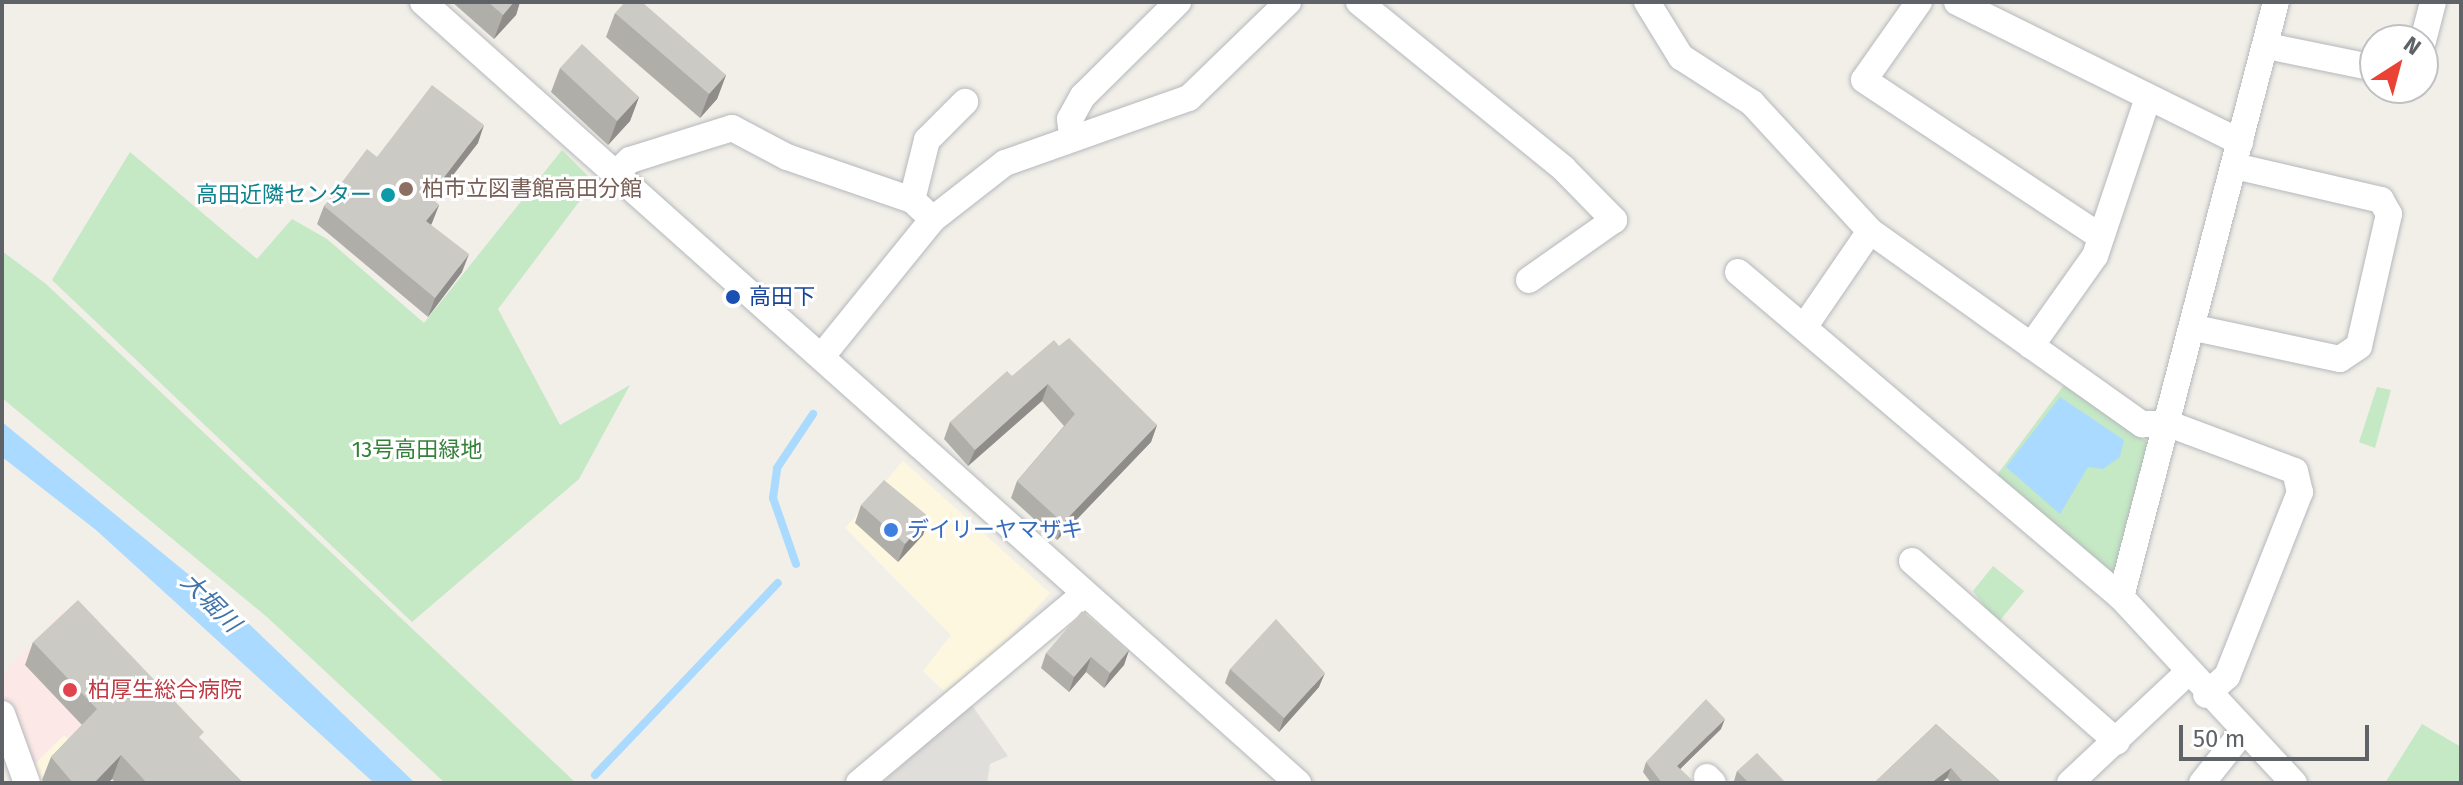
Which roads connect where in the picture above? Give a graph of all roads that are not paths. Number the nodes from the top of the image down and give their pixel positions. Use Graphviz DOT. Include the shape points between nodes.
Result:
graph roads {
  1 [pos="423,2"];
  2 [pos="1178,2"];
  3 [pos="1288,2"];
  4 [pos="1359,2"];
  5 [pos="1647,2"];
  6 [pos="1919,2"];
  7 [pos="1957,2"];
  8 [pos="2276,2"];
  9 [pos="2433,2"];
  10 [pos="2427,24"];
  11 [pos="2267,46"];
  12 [pos="2359,65"];
  13 [pos="2148,98"];
  14 [pos="965,102"];
  15 [pos="1072,135"];
  16 [pos="2238,154"];
  17 [pos="617,172"];
  18 [pos="912,200"];
  19 [pos="933,219"];
  20 [pos="1870,231"];
  21 [pos="2101,237"];
  22 [pos="1738,272"];
  23 [pos="1529,280"];
  24 [pos="1807,323"];
  25 [pos="2195,328"];
  26 [pos="2031,346"];
  27 [pos="822,356"];
  28 [pos="2169,424"];
  29 [pos="1912,561"];
  30 [pos="1082,596"];
  31 [pos="2121,597"];
  32 [pos="2188,672"];
  33 [pos="2206,695"];
  34 [pos="2,714"];
  35 [pos="2241,734"];
  36 [pos="2117,742"];
  37 [pos="27,783"];
  38 [pos="859,783"];
  39 [pos="1298,783"];
  40 [pos="2070,783"];
  41 [pos="2202,783"];
  42 [pos="2294,783"];
  1 -- 17 [label="street"];
  2 -- 15 [label="street" via="1083,96 1070,119"];
  3 -- 15 [label="street" via="1189,98"];
  4 -- 23 [label="street" via="1563,168 1614,220"];
  5 -- 20 [label="street" via="1681,57 1752,103"];
  6 -- 21 [label="street" via="1864,80"];
  7 -- 13 [label="street"];
  8 -- 11 [label="street"];
  9 -- 10 [label="street"];
  11 -- 12 [label="street"];
  11 -- 16 [label="street"];
  13 -- 16 [label="street"];
  13 -- 21 [label="street"];
  14 -- 18 [label="street" via="927,140"];
  15 -- 19 [label="street" via="1005,163"];
  16 -- 25 [label="street"];
  16 -- 25 [label="street" via="2381,200 2389,214 2359,346 2340,359"];
  17 -- 18 [label="street" via="630,160 732,128 787,157"];
  17 -- 27 [label="street"];
  18 -- 19 [label="street"];
  19 -- 27 [label="street"];
  20 -- 24 [label="street"];
  20 -- 26 [label="street"];
  21 -- 26 [label="street"];
  22 -- 24 [label="street"];
  24 -- 31 [label="street" via="1816,340"];
  25 -- 28 [label="street"];
  26 -- 28 [label="street" via="2142,424"];
  27 -- 30 [label="street"];
  28 -- 31 [label="street"];
  28 -- 33 [label="street" via="2295,471 2300,492 2227,676"];
  29 -- 36 [label="street"];
  30 -- 38 [label="street"];
  30 -- 39 [label="street"];
  31 -- 32 [label="street" via="2181,654"];
  32 -- 33 [label="street"];
  32 -- 36 [label="street"];
  33 -- 35 [label="street"];
  34 -- 37 [label="street"];
  35 -- 41 [label="street"];
  35 -- 42 [label="street"];
  36 -- 40 [label="street"];
}
